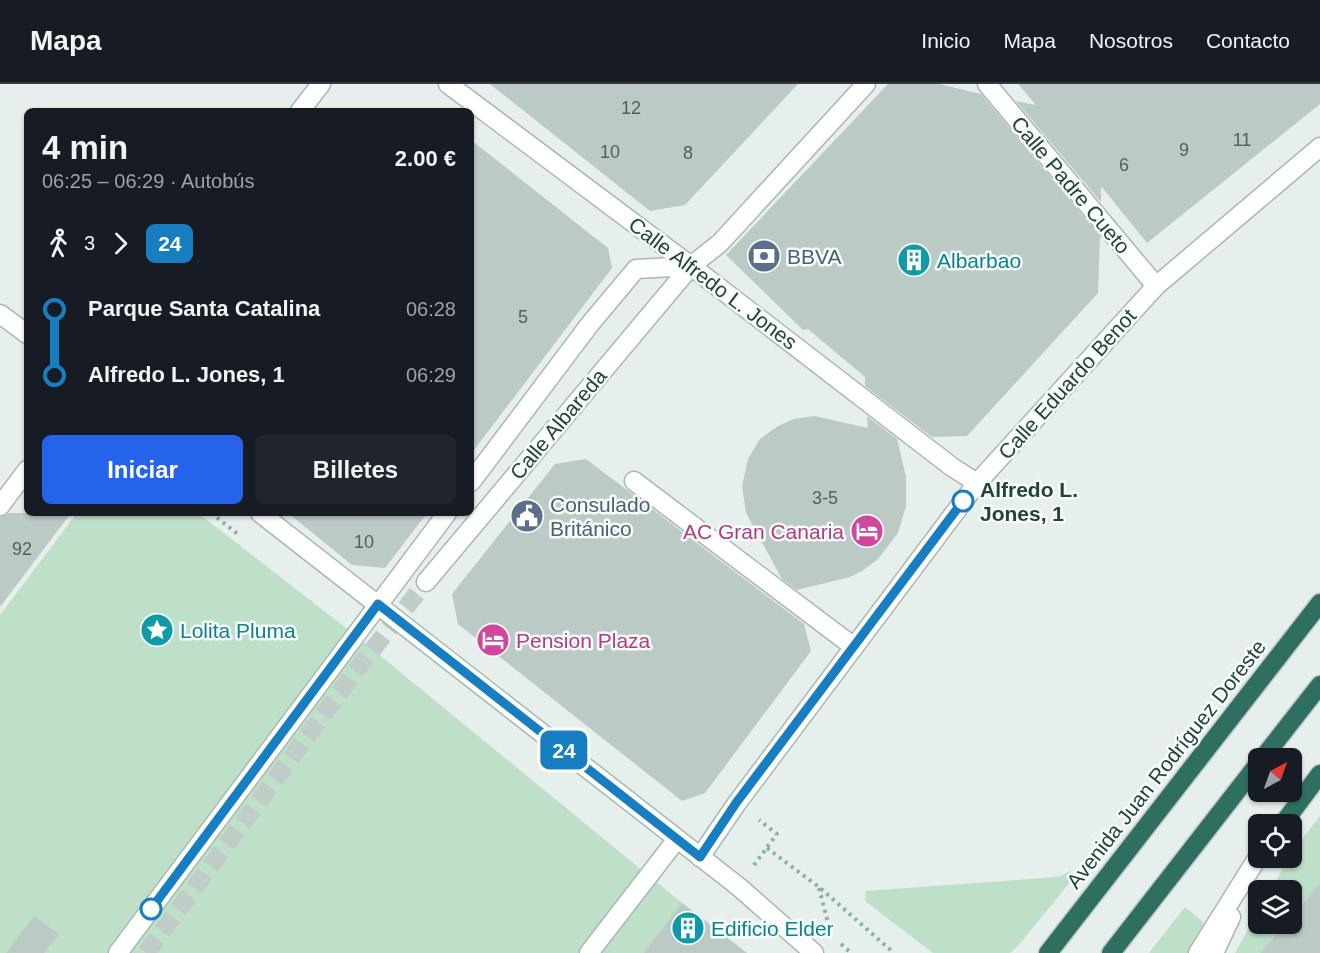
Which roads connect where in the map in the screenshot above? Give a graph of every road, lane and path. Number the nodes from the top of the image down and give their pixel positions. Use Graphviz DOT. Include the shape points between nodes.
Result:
graph roads {
  1 [pos="321,84"];
  2 [pos="448,84"];
  3 [pos="866,84"];
  4 [pos="987,84"];
  5 [pos="302,108"];
  6 [pos="1320,147"];
  7 [pos="691,266"];
  8 [pos="1156,286"];
  9 [pos="0,314"];
  10 [pos="24,332"];
  11 [pos="24,474"];
  12 [pos="474,478"];
  13 [pos="634,481"];
  14 [pos="977,483"];
  15 [pos="0,506"];
  16 [pos="264,516"];
  17 [pos="445,516"];
  18 [pos="426,582"];
  19 [pos="1320,603"];
  20 [pos="378,604"];
  21 [pos="854,647"];
  22 [pos="1320,685"];
  23 [pos="1271,748"];
  24 [pos="1320,774"];
  25 [pos="1248,777"];
  26 [pos="736,803"];
  27 [pos="1290,814"];
  28 [pos="677,839"];
  29 [pos="767,848"];
  30 [pos="700,857"];
  31 [pos="1252,868"];
  32 [pos="1254,868"];
  33 [pos="739,887"];
  34 [pos="819,887"];
  35 [pos="831,937"];
  36 [pos="838,942"];
  37 [pos="118,953"];
  38 [pos="589,953"];
  39 [pos="814,953"];
  40 [pos="851,953"];
  41 [pos="894,953"];
  42 [pos="1048,953"];
  43 [pos="1111,953"];
  44 [pos="1197,953"];
  45 [pos="1214,953"];
  1 -- 5 [label="street"];
  2 -- 7 [label="street, Calle Alfredo L. Jones"];
  3 -- 7 [label="street, Calle Albareda" via="720,243"];
  4 -- 8 [label="street, Calle Padre Cueto"];
  6 -- 8 [label="street, Calle Eduardo Benot"];
  7 -- 12 [label="street, Calle Albareda" via="636,268"];
  7 -- 14 [label="street, Calle Alfredo L. Jones"];
  7 -- 18 [label="street, Calle Albareda"];
  8 -- 14 [label="street, Calle Eduardo Benot"];
  9 -- 10 [label="street"];
  11 -- 15 [label="street"];
  13 -- 21 [label="street"];
  14 -- 21 [label="street, Calle Eduardo Benot"];
  16 -- 20 [label="street"];
  17 -- 20 [label="street"];
  19 -- 42 [label="highway, Avenida Juan Rodríguez Doreste"];
  20 -- 28 [label="street"];
  20 -- 37 [label="street"];
  21 -- 26 [label="street, Calle Eduardo Benot"];
  22 -- 23 [label="highway"];
  24 -- 27 [label="highway"];
  25 -- 43 [label="highway"];
  26 -- 29 [label="path" via="777,834"];
  26 -- 30 [label="street, Calle Eduardo Benot"];
  28 -- 30 [label="street"];
  28 -- 38 [label="street"];
  29 -- 33 [label="path"];
  29 -- 34 [label="path"];
  30 -- 33 [label="street"];
  31 -- 44 [label="street"];
  32 -- 45 [label="street"];
  33 -- 39 [label="street"];
  34 -- 35 [label="path"];
  34 -- 41 [label="path"];
  36 -- 40 [label="path"];
}
